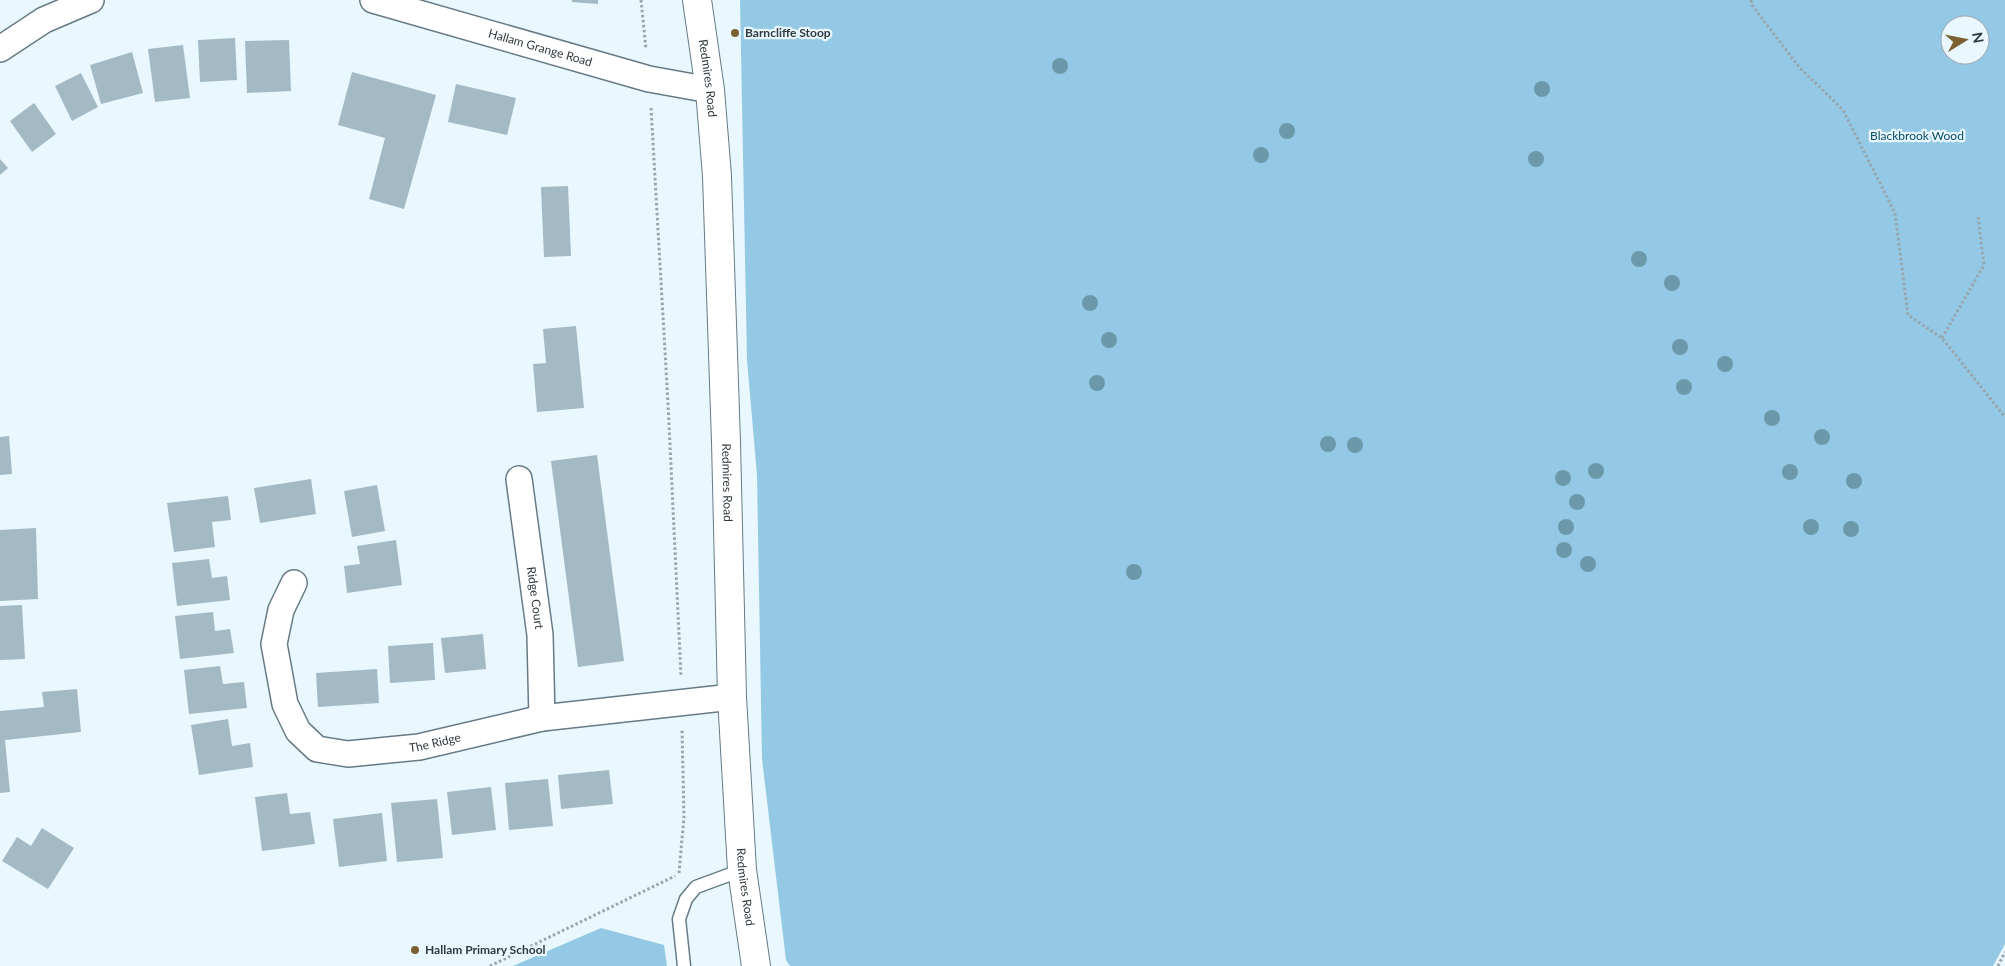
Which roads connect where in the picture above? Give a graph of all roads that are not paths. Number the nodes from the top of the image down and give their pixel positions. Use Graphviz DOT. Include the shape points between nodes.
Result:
graph roads {
  1 [pos="91,0"];
  2 [pos="373,0"];
  3 [pos="696,0"];
  4 [pos="0,49"];
  5 [pos="710,90"];
  6 [pos="519,479"];
  7 [pos="294,583"];
  8 [pos="732,697"];
  9 [pos="542,718"];
  10 [pos="742,870"];
  11 [pos="684,966"];
  12 [pos="756,966"];
  1 -- 4 [label="street" via="44,20"];
  2 -- 5 [label="street, Hallam Grange Road" via="649,79"];
  3 -- 5 [label="street, Redmires Road"];
  5 -- 8 [label="street, Redmires Road" via="718,196"];
  6 -- 9 [label="street, Ridge Court" via="540,634"];
  7 -- 9 [label="street, The Ridge" via="281,610 274,644 285,704 298,731 317,749 348,754 419,746"];
  8 -- 9 [label="street, The Ridge"];
  8 -- 10 [label="street, Redmires Road"];
  10 -- 11 [label="lane" via="696,887 686,899 679,919"];
  10 -- 12 [label="street, Redmires Road"];
}
